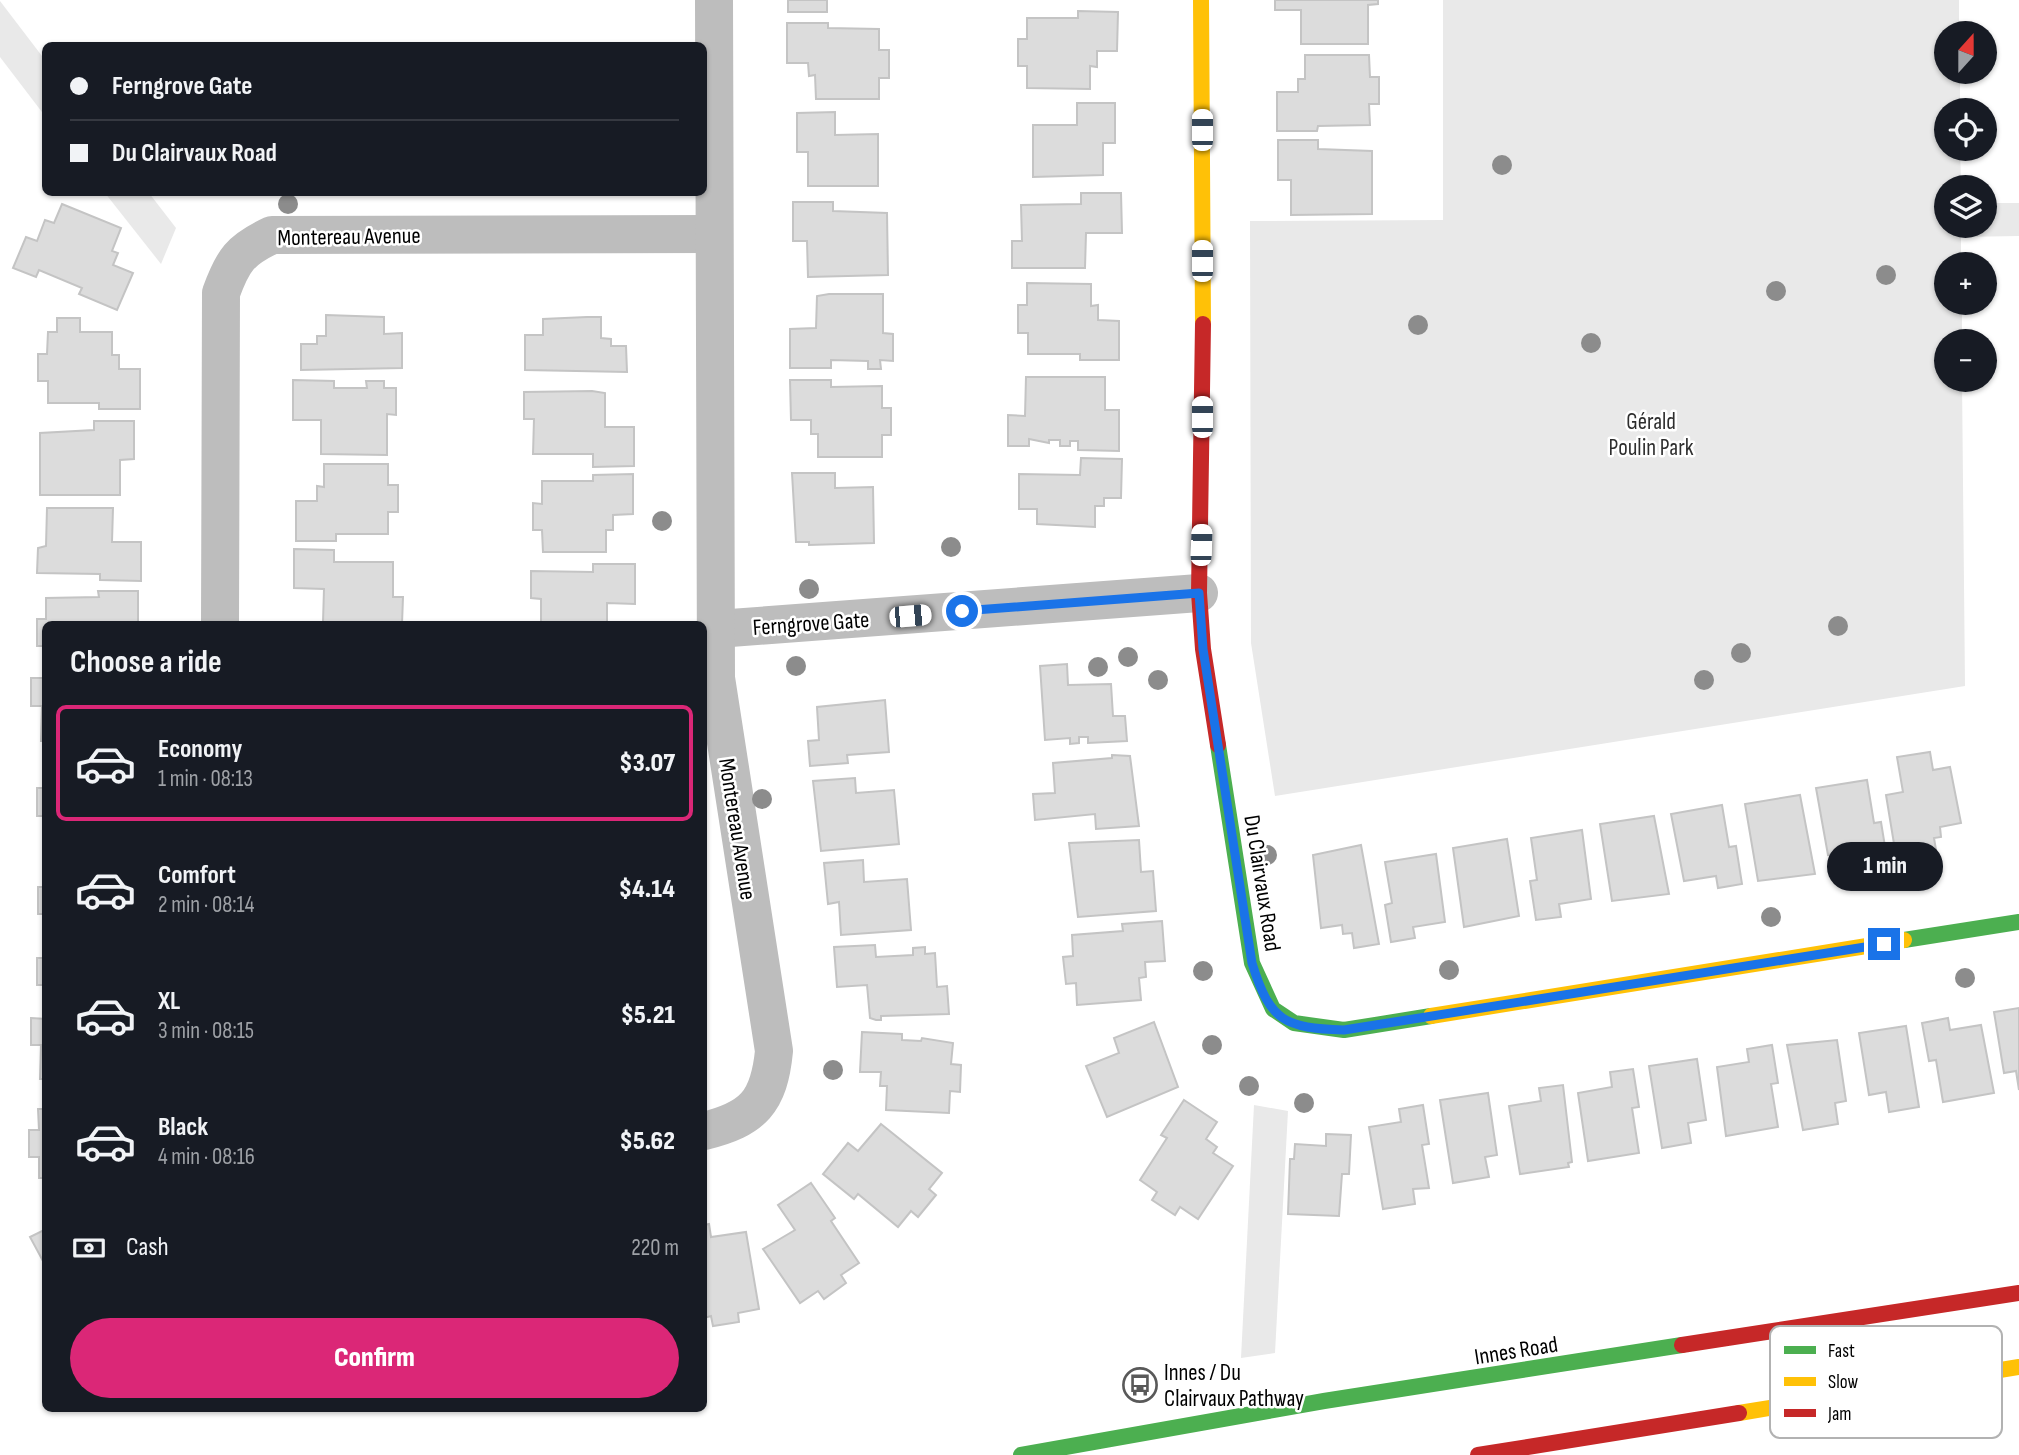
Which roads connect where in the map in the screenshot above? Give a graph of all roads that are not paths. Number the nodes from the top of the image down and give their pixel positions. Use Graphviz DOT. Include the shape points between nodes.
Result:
graph roads {
  1 [pos="714,0"];
  2 [pos="1201,0"];
  3 [pos="713,234"];
  4 [pos="1199,593"];
  5 [pos="220,621"];
  6 [pos="716,629"];
  7 [pos="2019,922"];
  8 [pos="707,1130"];
  9 [pos="2019,1293"];
  10 [pos="1807,1326"];
  11 [pos="1770,1332"];
  12 [pos="1770,1408"];
  13 [pos="1021,1455"];
  14 [pos="1478,1455"];
  1 -- 3 [label="street, Montereau Avenue"];
  2 -- 4 [label="street, Du Clairvaux Road"];
  3 -- 5 [label="street, Montereau Avenue" via="272,235 248,246 232,264 221,293"];
  3 -- 6 [label="street, Montereau Avenue"];
  4 -- 6 [label="street, Ferngrove Gate"];
  4 -- 7 [label="street, Du Clairvaux Road" via="1203,649 1252,963 1261,992 1279,1017 1305,1029 1344,1030"];
  6 -- 8 [label="street, Montereau Avenue" via="722,726 774,1051 771,1079 758,1106 733,1123"];
  9 -- 10 [label="street, Innes Road"];
  11 -- 13 [label="street, Innes Road" via="1324,1401"];
  12 -- 14 [label="street"];
}
